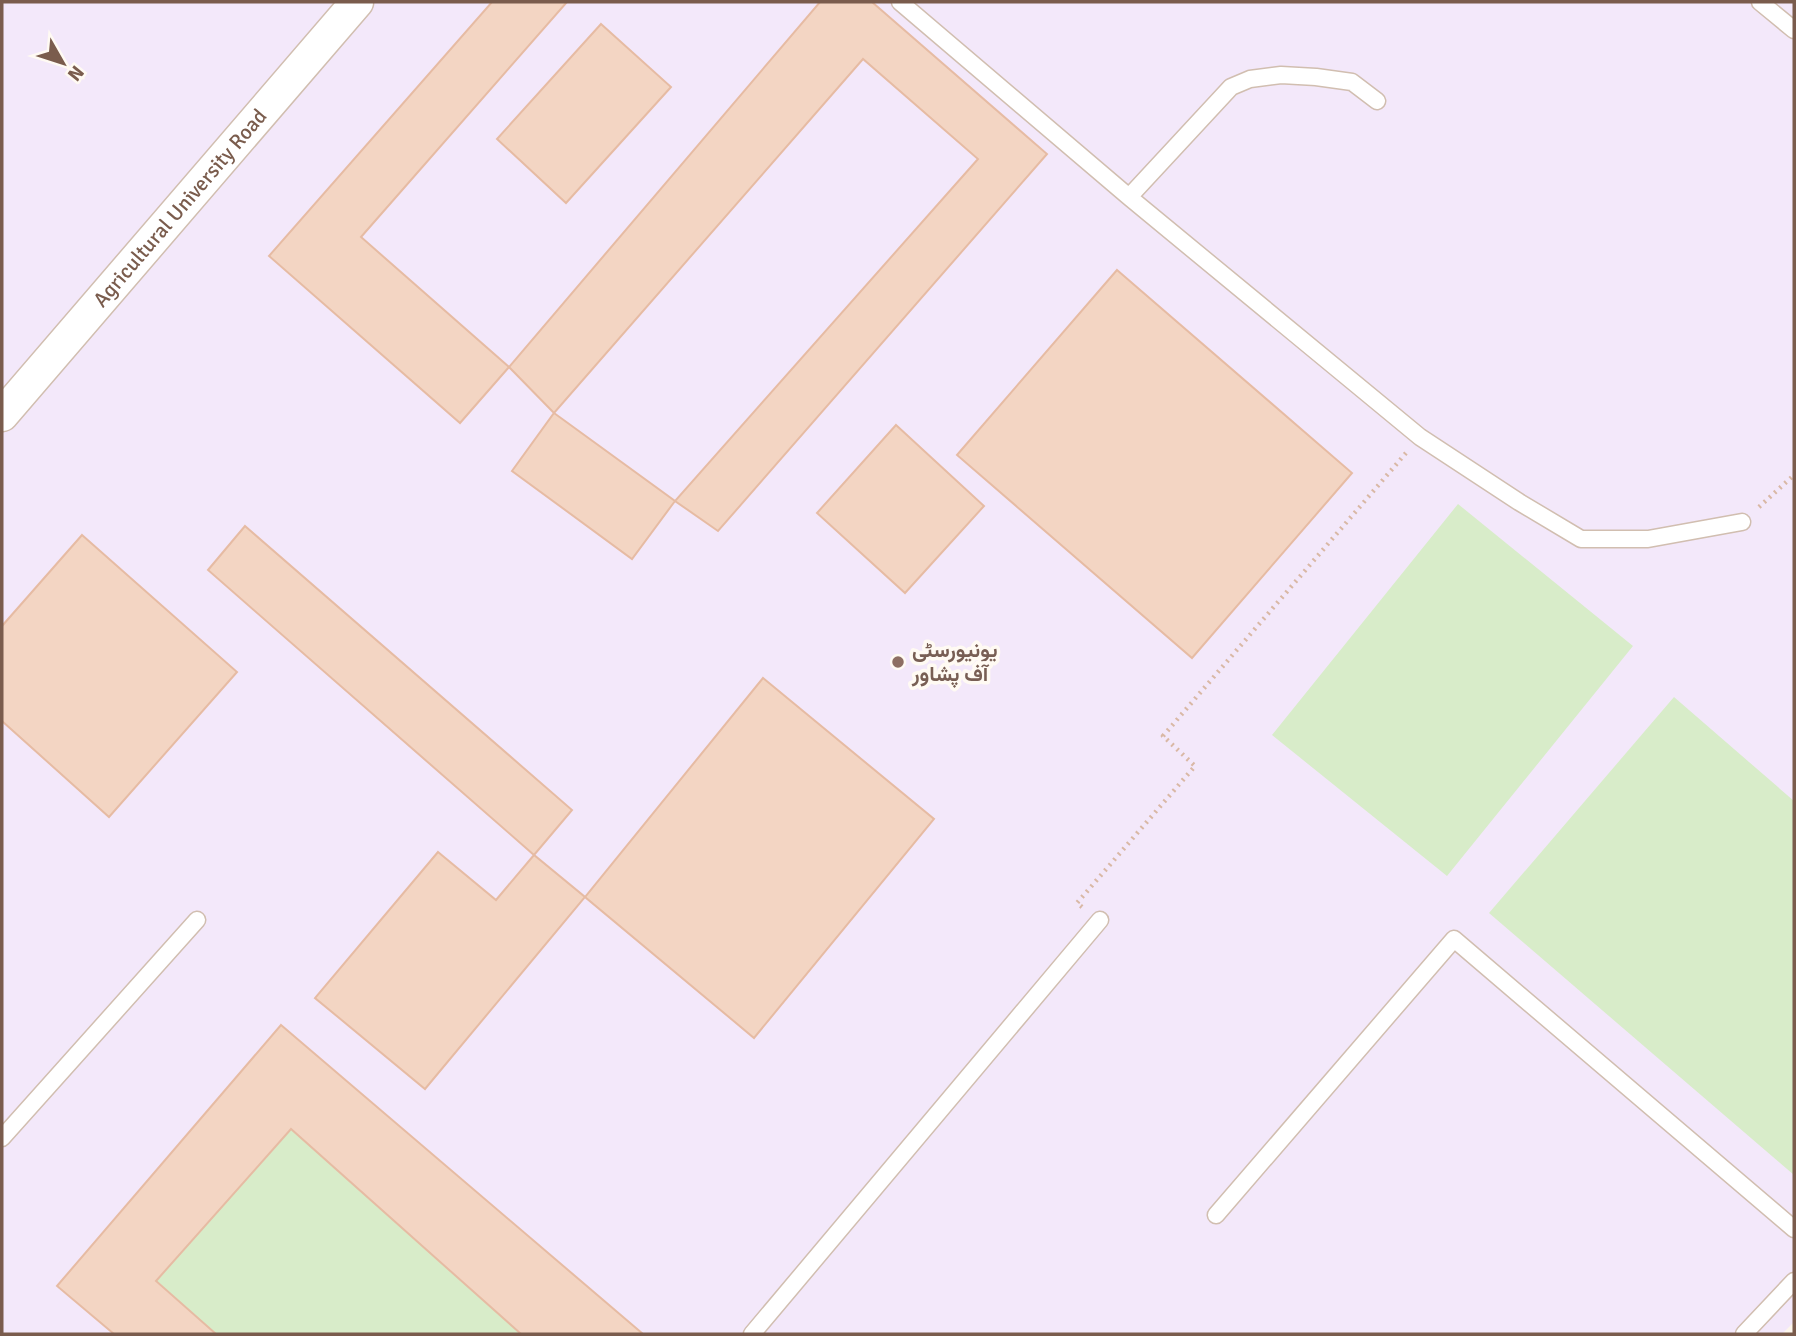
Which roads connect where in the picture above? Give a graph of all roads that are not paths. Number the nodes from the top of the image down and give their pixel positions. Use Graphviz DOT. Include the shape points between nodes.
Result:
graph roads {
  1 [pos="357,2"];
  2 [pos="900,2"];
  3 [pos="1760,2"];
  4 [pos="1794,30"];
  5 [pos="1377,101"];
  6 [pos="1129,197"];
  7 [pos="2,415"];
  8 [pos="1742,522"];
  9 [pos="197,920"];
  10 [pos="1100,920"];
  11 [pos="2,1138"];
  12 [pos="1216,1214"];
  13 [pos="1794,1229"];
  14 [pos="1794,1281"];
  15 [pos="752,1334"];
  16 [pos="1744,1334"];
  1 -- 7 [label="street, Agricultural University Road"];
  2 -- 6 [label="lane"];
  3 -- 4 [label="lane"];
  5 -- 6 [label="lane" via="1352,82 1282,75 1250,79 1231,87"];
  6 -- 8 [label="lane" via="1420,437 1581,539 1648,539"];
  9 -- 11 [label="lane"];
  10 -- 15 [label="lane"];
  12 -- 13 [label="lane" via="1454,939"];
  14 -- 16 [label="lane"];
}
